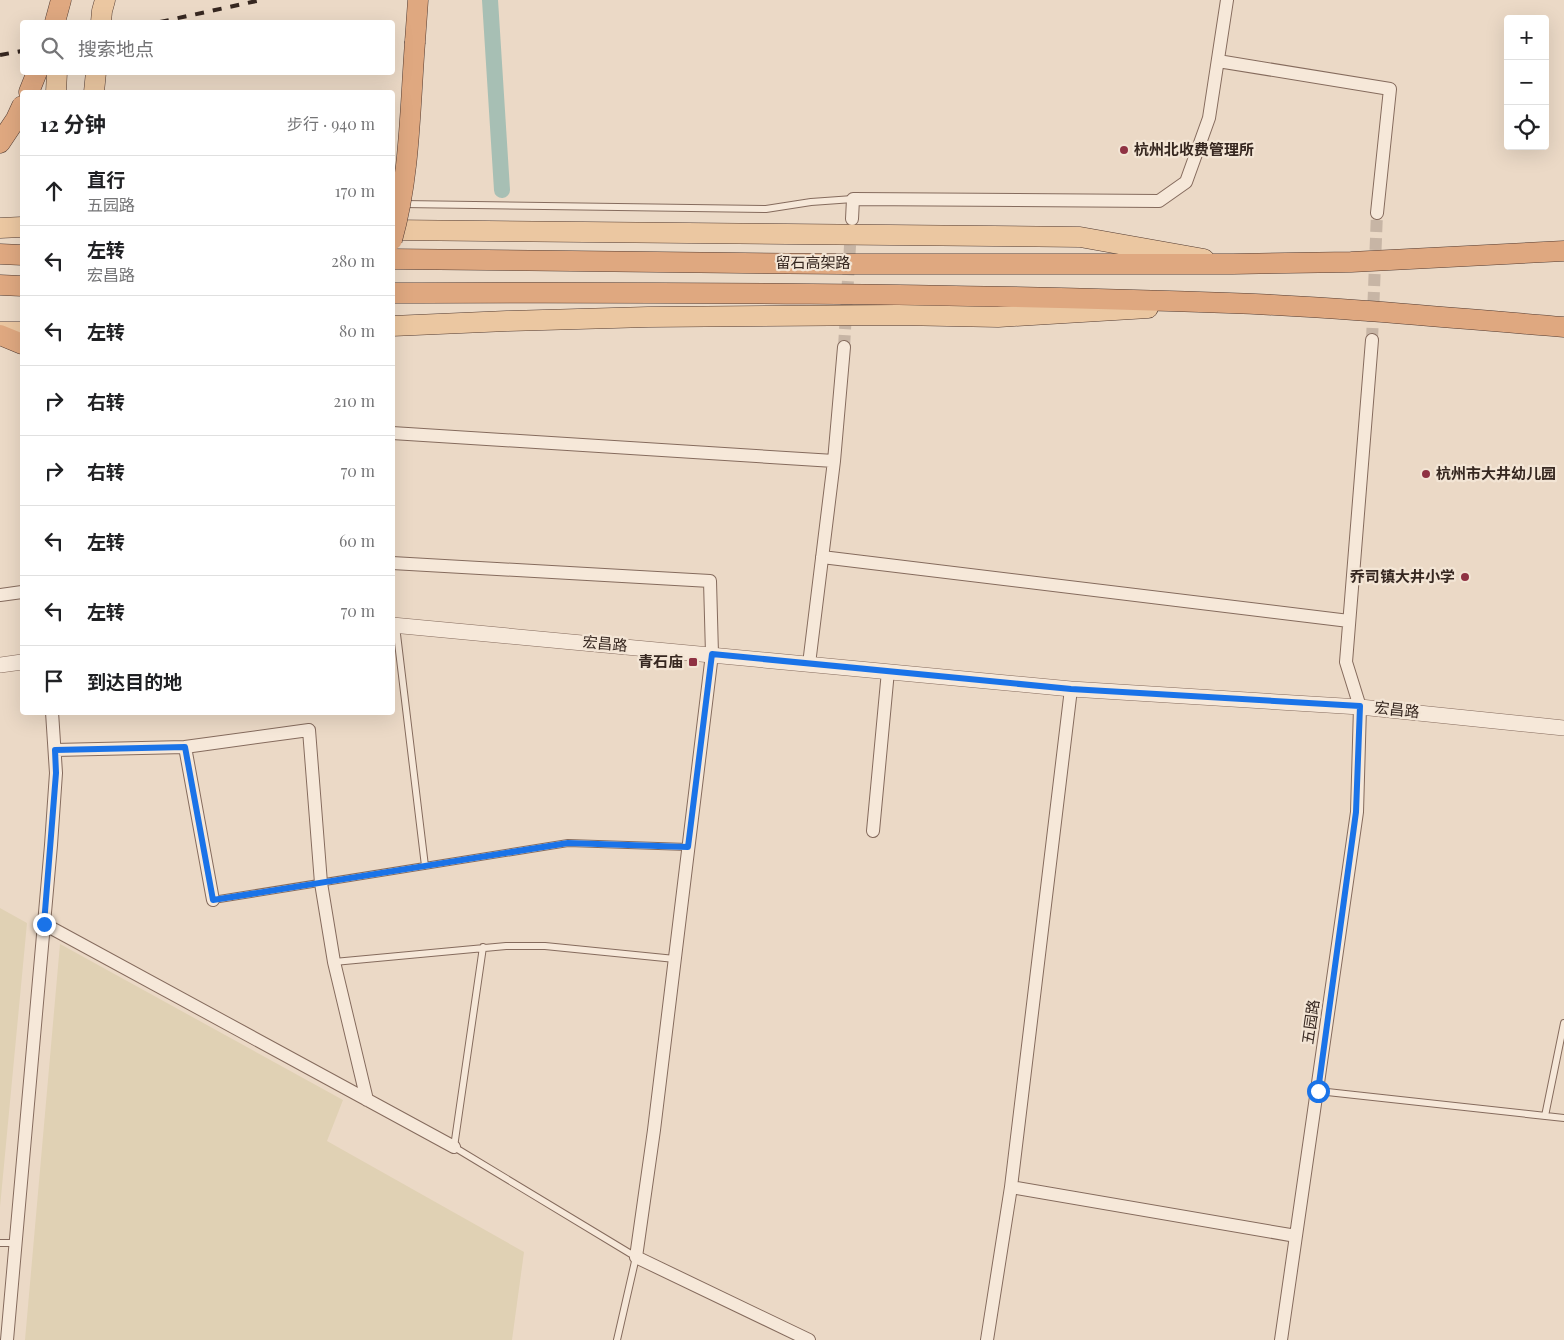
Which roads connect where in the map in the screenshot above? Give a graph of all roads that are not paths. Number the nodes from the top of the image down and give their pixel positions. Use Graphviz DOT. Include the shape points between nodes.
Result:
graph roads {
  1 [pos="61,0"];
  2 [pos="67,0"];
  3 [pos="105,0"];
  4 [pos="418,0"];
  5 [pos="1227,0"];
  6 [pos="55,20"];
  7 [pos="64,20"];
  8 [pos="100,20"];
  9 [pos="1218,61"];
  10 [pos="36,75"];
  11 [pos="57,75"];
  12 [pos="30,90"];
  13 [pos="56,90"];
  14 [pos="20,111"];
  15 [pos="0,143"];
  16 [pos="853,199"];
  17 [pos="395,204"];
  18 [pos="1376,213"];
  19 [pos="852,219"];
  20 [pos="20,227"];
  21 [pos="0,228"];
  22 [pos="395,230"];
  23 [pos="395,230"];
  24 [pos="1564,251"];
  25 [pos="0,254"];
  26 [pos="20,255"];
  27 [pos="395,259"];
  28 [pos="1233,264"];
  29 [pos="0,286"];
  30 [pos="20,286"];
  31 [pos="395,293"];
  32 [pos="1231,303"];
  33 [pos="395,326"];
  34 [pos="1564,327"];
  35 [pos="20,332"];
  36 [pos="0,334"];
  37 [pos="1372,340"];
  38 [pos="20,343"];
  39 [pos="844,347"];
  40 [pos="395,433"];
  41 [pos="834,461"];
  42 [pos="822,557"];
  43 [pos="395,563"];
  44 [pos="20,592"];
  45 [pos="0,595"];
  46 [pos="1349,621"];
  47 [pos="395,625"];
  48 [pos="395,633"];
  49 [pos="712,654"];
  50 [pos="20,662"];
  51 [pos="809,664"];
  52 [pos="0,665"];
  53 [pos="888,671"];
  54 [pos="1071,689"];
  55 [pos="1360,706"];
  56 [pos="52,715"];
  57 [pos="1564,728"];
  58 [pos="185,747"];
  59 [pos="55,750"];
  60 [pos="873,831"];
  61 [pos="688,847"];
  62 [pos="425,866"];
  63 [pos="321,883"];
  64 [pos="213,900"];
  65 [pos="44,924"];
  66 [pos="483,947"];
  67 [pos="675,959"];
  68 [pos="334,962"];
  69 [pos="1564,1023"];
  70 [pos="1318,1091"];
  71 [pos="367,1100"];
  72 [pos="1545,1116"];
  73 [pos="1564,1118"];
  74 [pos="454,1147"];
  75 [pos="1011,1187"];
  76 [pos="1296,1236"];
  77 [pos="16,1243"];
  78 [pos="0,1244"];
  79 [pos="636,1256"];
  80 [pos="7,1340"];
  81 [pos="617,1340"];
  82 [pos="809,1340"];
  83 [pos="987,1340"];
  84 [pos="1281,1340"];
  1 -- 6 [label="highway"];
  2 -- 7 [label="main road"];
  3 -- 8 [label="main road"];
  4 -- 22 [label="highway, bridge" via="406,168"];
  5 -- 9 [label="street"];
  9 -- 16 [label="street" via="1209,118 1186,182 1160,201"];
  9 -- 18 [label="street" via="1390,89"];
  10 -- 12 [label="highway"];
  11 -- 13 [label="main road"];
  14 -- 15 [label="highway"];
  16 -- 17 [label="lane" via="766,209"];
  16 -- 19 [label="street"];
  20 -- 21 [label="main road"];
  23 -- 28 [label="main road" via="1080,237"];
  24 -- 28 [label="highway, 留石高架路" via="1351,262"];
  25 -- 26 [label="highway"];
  27 -- 28 [label="highway, 留石高架路"];
  29 -- 30 [label="highway"];
  31 -- 32 [label="highway, 留石高架路" via="843,294"];
  32 -- 33 [label="main road" via="998,317 639,317"];
  32 -- 34 [label="highway, 留石高架路"];
  35 -- 36 [label="main road"];
  36 -- 38 [label="highway"];
  37 -- 46 [label="street, 五园路"];
  39 -- 41 [label="street"];
  40 -- 41 [label="street"];
  41 -- 42 [label="street"];
  42 -- 46 [label="street"];
  42 -- 51 [label="street"];
  43 -- 49 [label="street" via="710,581"];
  44 -- 45 [label="street"];
  46 -- 55 [label="street, 五园路" via="1346,662"];
  47 -- 49 [label="street, 宏昌路"];
  48 -- 62 [label="lane"];
  49 -- 51 [label="street, 宏昌路"];
  49 -- 61 [label="street"];
  50 -- 52 [label="street"];
  51 -- 53 [label="street, 宏昌路"];
  53 -- 54 [label="street, 宏昌路"];
  53 -- 60 [label="street"];
  54 -- 55 [label="street, 宏昌路"];
  54 -- 75 [label="street"];
  55 -- 57 [label="street, 宏昌路"];
  55 -- 70 [label="street, 五园路" via="1356,812"];
  56 -- 59 [label="street"];
  58 -- 59 [label="street"];
  58 -- 63 [label="street" via="309,730"];
  58 -- 64 [label="street"];
  59 -- 65 [label="street"];
  61 -- 62 [label="lane" via="568,843"];
  61 -- 67 [label="street"];
  62 -- 63 [label="lane"];
  63 -- 64 [label="lane"];
  63 -- 68 [label="street"];
  65 -- 71 [label="street"];
  65 -- 77 [label="street"];
  66 -- 67 [label="lane" via="545,946"];
  66 -- 68 [label="lane"];
  66 -- 74 [label="lane"];
  67 -- 79 [label="street"];
  68 -- 71 [label="street"];
  69 -- 72 [label="lane"];
  70 -- 72 [label="lane"];
  70 -- 76 [label="street, 五园路"];
  71 -- 74 [label="street"];
  72 -- 73 [label="lane"];
  74 -- 79 [label="lane"];
  75 -- 76 [label="street"];
  75 -- 83 [label="street"];
  76 -- 84 [label="street, 五园路"];
  77 -- 78 [label="lane"];
  77 -- 80 [label="street"];
  79 -- 81 [label="lane"];
  79 -- 82 [label="street"];
}
